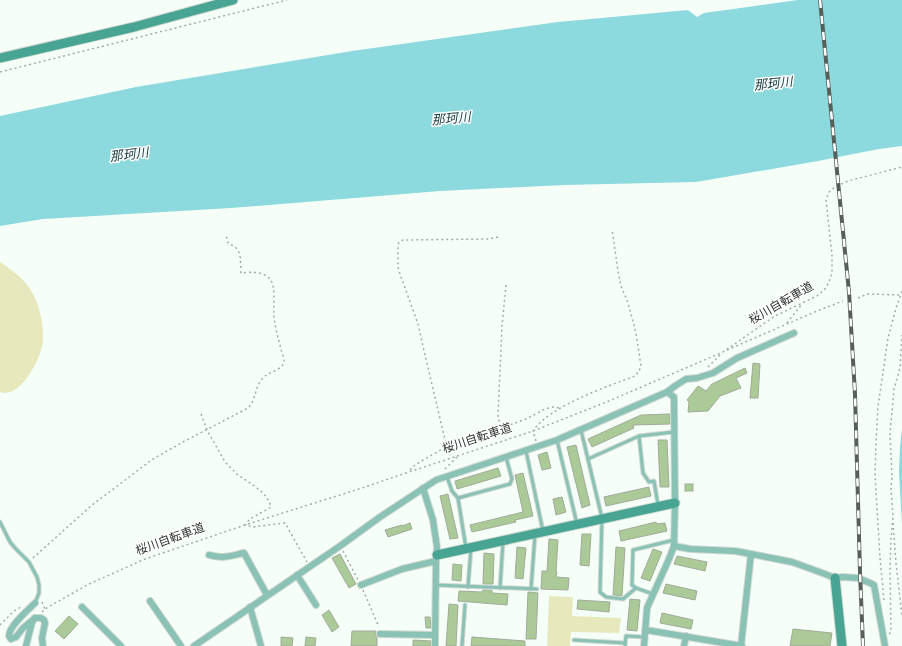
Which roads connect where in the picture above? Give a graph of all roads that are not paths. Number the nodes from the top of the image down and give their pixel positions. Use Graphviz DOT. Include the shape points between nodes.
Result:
graph roads {
  1 [pos="233,0"];
  2 [pos="0,58"];
  3 [pos="794,334"];
  4 [pos="667,392"];
  5 [pos="581,430"];
  6 [pos="674,432"];
  7 [pos="639,436"];
  8 [pos="556,440"];
  9 [pos="526,450"];
  10 [pos="506,457"];
  11 [pos="588,459"];
  12 [pos="446,477"];
  13 [pos="424,488"];
  14 [pos="458,498"];
  15 [pos="675,503"];
  16 [pos="659,506"];
  17 [pos="602,518"];
  18 [pos="0,522"];
  19 [pos="576,524"];
  20 [pos="539,532"];
  21 [pos="503,540"];
  22 [pos="674,543"];
  23 [pos="468,547"];
  24 [pos="751,554"];
  25 [pos="209,555"];
  26 [pos="436,558"];
  27 [pos="297,575"];
  28 [pos="835,578"];
  29 [pos="361,585"];
  30 [pos="435,585"];
  31 [pos="468,587"];
  32 [pos="500,588"];
  33 [pos="636,588"];
  34 [pos="531,589"];
  35 [pos="537,589"];
  36 [pos="653,594"];
  37 [pos="267,595"];
  38 [pos="150,601"];
  39 [pos="35,603"];
  40 [pos="316,605"];
  41 [pos="465,605"];
  42 [pos="82,607"];
  43 [pos="250,607"];
  44 [pos="35,618"];
  45 [pos="646,630"];
  46 [pos="380,634"];
  47 [pos="435,635"];
  48 [pos="686,636"];
  49 [pos="645,637"];
  50 [pos="574,640"];
  51 [pos="625,645"];
  52 [pos="26,646"];
  53 [pos="43,646"];
  54 [pos="121,646"];
  55 [pos="181,646"];
  56 [pos="194,646"];
  57 [pos="261,646"];
  58 [pos="435,646"];
  59 [pos="462,646"];
  60 [pos="644,646"];
  61 [pos="684,646"];
  62 [pos="742,646"];
  63 [pos="842,646"];
  64 [pos="885,646"];
  1 -- 2 [label="street" via="134,27"];
  3 -- 4 [label="street" via="737,358 713,373 686,379"];
  4 -- 5 [label="street"];
  4 -- 6 [label="street" via="674,397"];
  5 -- 8 [label="street"];
  5 -- 11 [label="lane"];
  6 -- 7 [label="lane"];
  6 -- 15 [label="street"];
  7 -- 11 [label="lane"];
  7 -- 16 [label="lane" via="643,473 649,482 654,481"];
  8 -- 9 [label="street"];
  8 -- 19 [label="lane"];
  9 -- 10 [label="street"];
  9 -- 20 [label="lane"];
  10 -- 12 [label="street"];
  10 -- 14 [label="lane" via="512,479 510,484"];
  11 -- 17 [label="lane"];
  12 -- 13 [label="street"];
  12 -- 14 [label="lane"];
  13 -- 26 [label="street" via="433,520"];
  13 -- 27 [label="street"];
  14 -- 23 [label="lane"];
  15 -- 16 [label="street"];
  15 -- 22 [label="street"];
  16 -- 17 [label="street"];
  17 -- 19 [label="street"];
  17 -- 33 [label="lane" via="600,592 606,597 623,599"];
  18 -- 39 [label="lane" via="10,542 35,571 40,584"];
  19 -- 20 [label="street"];
  20 -- 21 [label="street"];
  20 -- 34 [label="lane"];
  21 -- 23 [label="street"];
  21 -- 32 [label="lane"];
  22 -- 24 [label="street" via="690,549"];
  22 -- 33 [label="lane" via="633,550 632,585"];
  22 -- 36 [label="street"];
  23 -- 26 [label="street"];
  23 -- 31 [label="lane"];
  24 -- 28 [label="street" via="792,562"];
  24 -- 62 [label="street"];
  25 -- 37 [label="street" via="223,557 244,553"];
  26 -- 29 [label="street"];
  26 -- 30 [label="street"];
  27 -- 37 [label="street"];
  27 -- 40 [label="street"];
  28 -- 63 [label="street"];
  28 -- 64 [label="street" via="858,578 874,585"];
  30 -- 31 [label="lane"];
  30 -- 47 [label="street"];
  31 -- 32 [label="lane"];
  32 -- 34 [label="lane"];
  33 -- 36 [label="lane"];
  34 -- 35 [label="lane"];
  36 -- 45 [label="street" via="647,608"];
  37 -- 43 [label="street"];
  38 -- 55 [label="street"];
  39 -- 44 [label="street" via="20,618 8,636 16,637"];
  41 -- 59 [label="lane"];
  42 -- 54 [label="street"];
  43 -- 56 [label="street"];
  43 -- 57 [label="street"];
  44 -- 52 [label="street"];
  44 -- 53 [label="street" via="41,618 45,623"];
  45 -- 48 [label="street"];
  45 -- 49 [label="street"];
  46 -- 47 [label="street"];
  47 -- 58 [label="street"];
  48 -- 61 [label="street"];
  48 -- 62 [label="street"];
  49 -- 51 [label="lane" via="626,636"];
  49 -- 60 [label="street"];
  50 -- 51 [label="lane"];
}
